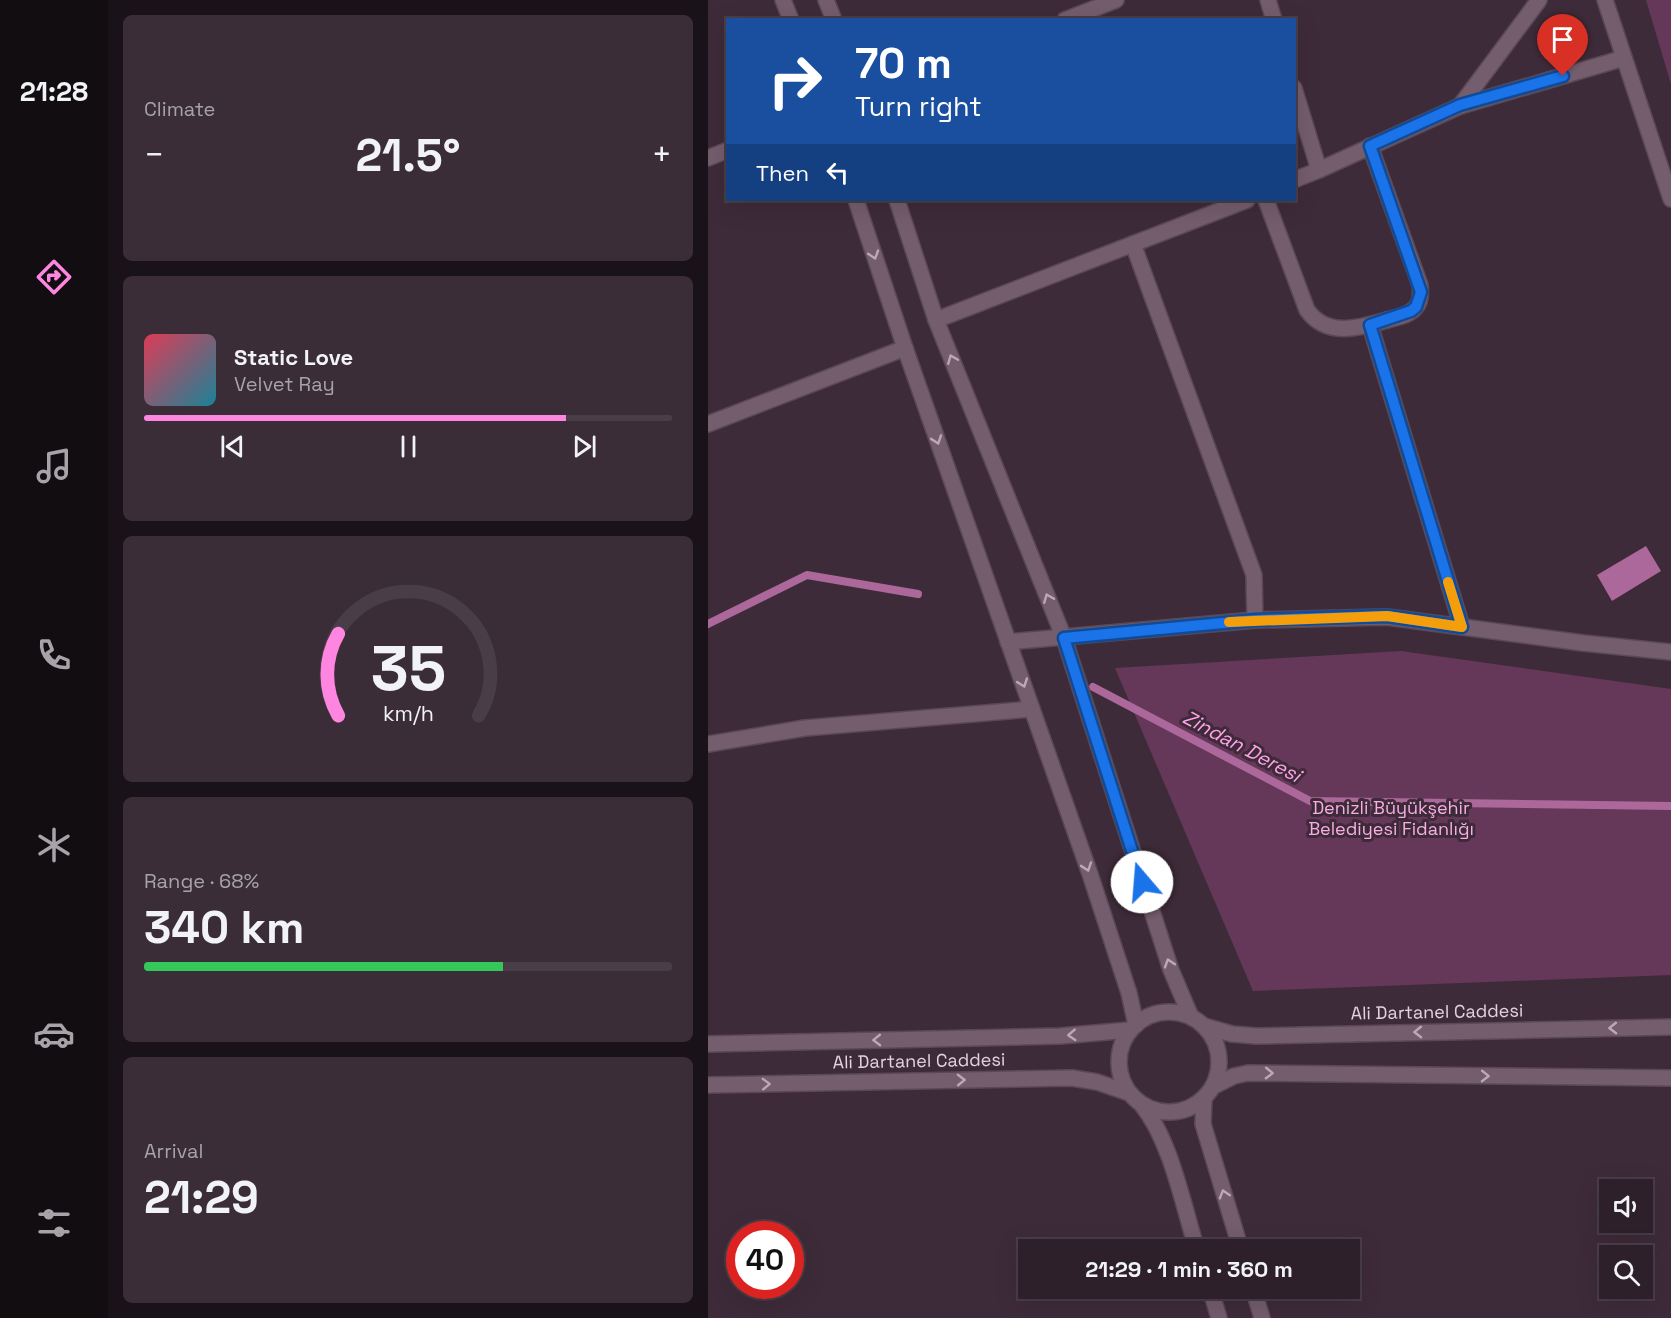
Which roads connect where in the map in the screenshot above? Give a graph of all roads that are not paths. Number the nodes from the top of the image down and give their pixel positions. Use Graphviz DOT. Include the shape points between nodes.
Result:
graph roads {
  1 [pos="783,0"];
  2 [pos="826,0"];
  3 [pos="1116,0"];
  4 [pos="1268,0"];
  5 [pos="1539,0"];
  6 [pos="1605,0"];
  7 [pos="789,18"];
  8 [pos="833,18"];
  9 [pos="1070,18"];
  10 [pos="1273,18"];
  11 [pos="1624,58"];
  12 [pos="1296,95"];
  13 [pos="1460,105"];
  14 [pos="1370,146"];
  15 [pos="726,151"];
  16 [pos="708,158"];
  17 [pos="1319,170"];
  18 [pos="1296,179"];
  19 [pos="1671,199"];
  20 [pos="855,201"];
  21 [pos="897,201"];
  22 [pos="1244,201"];
  23 [pos="1266,201"];
  24 [pos="1133,244"];
  25 [pos="936,320"];
  26 [pos="1370,325"];
  27 [pos="904,348"];
  28 [pos="708,424"];
  29 [pos="1255,620"];
  30 [pos="1462,627"];
  31 [pos="1064,638"];
  32 [pos="1008,642"];
  33 [pos="1671,652"];
  34 [pos="1032,709"];
  35 [pos="708,744"];
  36 [pos="1191,1017"];
  37 [pos="1204,1026"];
  38 [pos="1133,1027"];
  39 [pos="1671,1027"];
  40 [pos="708,1044"];
  41 [pos="1671,1078"];
  42 [pos="708,1085"];
  43 [pos="1214,1086"];
  44 [pos="1129,1094"];
  45 [pos="1204,1099"];
  46 [pos="1142,1105"];
  47 [pos="1194,1239"];
  48 [pos="1238,1239"];
  49 [pos="1213,1299"];
  50 [pos="1256,1299"];
  51 [pos="1219,1318"];
  52 [pos="1262,1318"];
  1 -- 7 [label="street"];
  2 -- 8 [label="street"];
  3 -- 9 [label="street"];
  4 -- 10 [label="street"];
  5 -- 13 [label="street"];
  6 -- 11 [label="street"];
  11 -- 13 [label="street"];
  11 -- 19 [label="street"];
  12 -- 17 [label="street"];
  13 -- 14 [label="street"];
  14 -- 17 [label="street"];
  14 -- 26 [label="street" via="1421,292 1411,311"];
  15 -- 16 [label="street"];
  17 -- 18 [label="street"];
  20 -- 27 [label="street, one-way"];
  21 -- 25 [label="street"];
  22 -- 24 [label="street"];
  23 -- 26 [label="street" via="1313,319 1322,325 1345,329"];
  24 -- 25 [label="street"];
  24 -- 29 [label="street" via="1254,575"];
  31 -- 25 [label="street, one-way"];
  26 -- 30 [label="street"];
  27 -- 28 [label="street"];
  27 -- 32 [label="street, one-way"];
  29 -- 30 [label="street" via="1387,616"];
  29 -- 31 [label="street"];
  30 -- 33 [label="street"];
  31 -- 32 [label="street"];
  36 -- 31 [label="street, one-way" via="1171,970"];
  32 -- 34 [label="street, one-way"];
  34 -- 35 [label="street" via="806,728"];
  34 -- 38 [label="street, one-way" via="1129,993"];
  36 -- 37 [label="street, Ali Dartanel Caddesi"];
  36 -- 38 [label="street, Ali Dartanel Caddesi" via="1159,1012"];
  39 -- 37 [label="street, Ali Dartanel Caddesi, one-way" via="1256,1036"];
  37 -- 43 [label="street, Ali Dartanel Caddesi" via="1219,1054"];
  38 -- 40 [label="street, Ali Dartanel Caddesi, one-way" via="1060,1036"];
  38 -- 44 [label="street, Ali Dartanel Caddesi" via="1121,1044 1118,1062"];
  43 -- 41 [label="street, Ali Dartanel Caddesi, one-way" via="1248,1072"];
  42 -- 44 [label="street, Ali Dartanel Caddesi, one-way" via="1072,1078"];
  43 -- 45 [label="street, Ali Dartanel Caddesi"];
  44 -- 46 [label="street, Ali Dartanel Caddesi"];
  45 -- 46 [label="street, Ali Dartanel Caddesi" via="1175,1112 1158,1112"];
  48 -- 45 [label="street, one-way" via="1203,1124"];
  46 -- 47 [label="street" via="1162,1139"];
  49 -- 51 [label="street"];
  50 -- 52 [label="street"];
}
